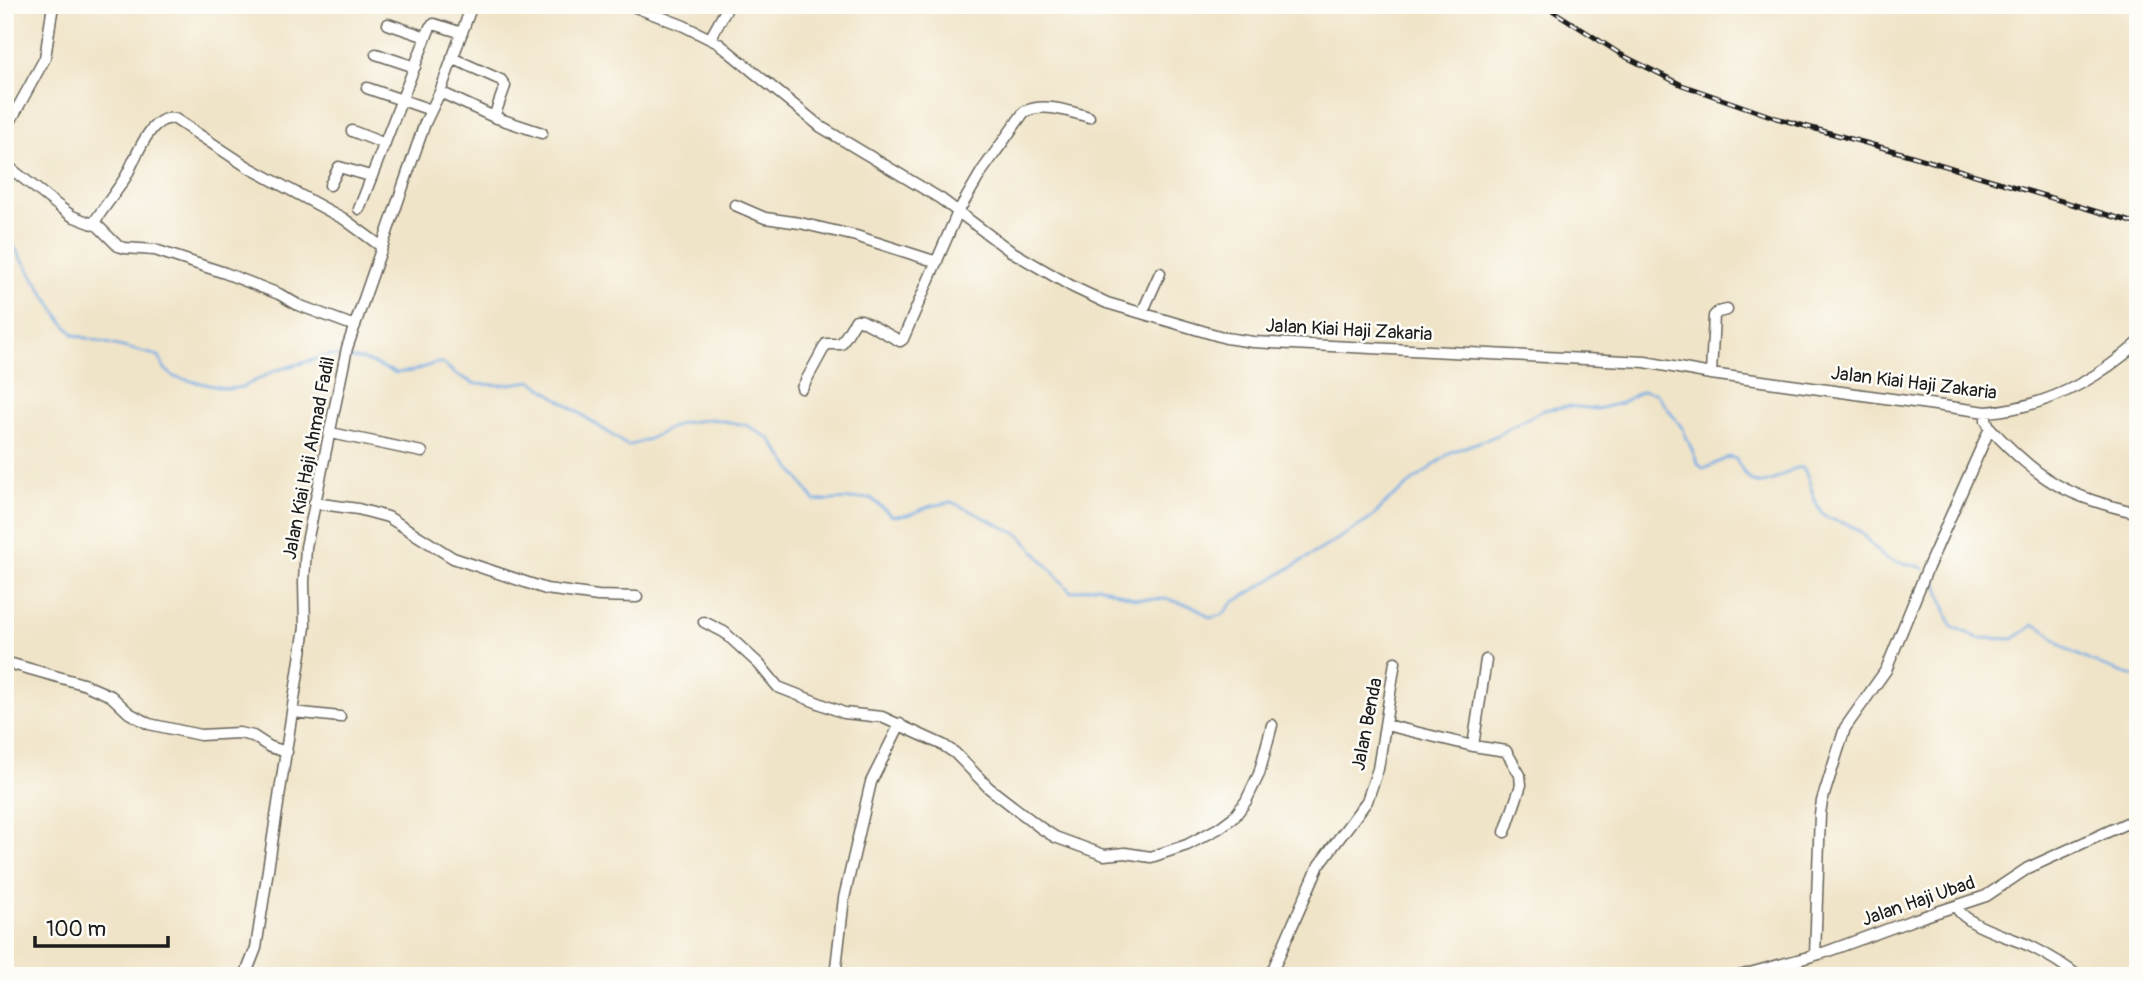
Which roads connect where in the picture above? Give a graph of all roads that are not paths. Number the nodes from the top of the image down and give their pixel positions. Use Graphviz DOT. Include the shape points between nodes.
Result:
graph roads {
  1 [pos="53,5"];
  2 [pos="472,5"];
  3 [pos="630,5"];
  4 [pos="726,10"];
  5 [pos="388,24"];
  6 [pos="462,33"];
  7 [pos="426,37"];
  8 [pos="710,39"];
  9 [pos="376,54"];
  10 [pos="452,58"];
  11 [pos="415,67"];
  12 [pos="367,88"];
  13 [pos="440,92"];
  14 [pos="403,99"];
  15 [pos="431,110"];
  16 [pos="494,117"];
  17 [pos="1089,117"];
  18 [pos="5,131"];
  19 [pos="352,131"];
  20 [pos="542,133"];
  21 [pos="385,144"];
  22 [pos="5,164"];
  23 [pos="370,176"];
  24 [pos="330,185"];
  25 [pos="735,205"];
  26 [pos="359,209"];
  27 [pos="958,212"];
  28 [pos="93,224"];
  29 [pos="382,247"];
  30 [pos="936,262"];
  31 [pos="1160,273"];
  32 [pos="1727,310"];
  33 [pos="1142,313"];
  34 [pos="355,327"];
  35 [pos="2138,343"];
  36 [pos="1711,374"];
  37 [pos="802,388"];
  38 [pos="1986,412"];
  39 [pos="1990,428"];
  40 [pos="331,433"];
  41 [pos="422,453"];
  42 [pos="314,503"];
  43 [pos="2138,513"];
  44 [pos="637,597"];
  45 [pos="704,622"];
  46 [pos="1486,660"];
  47 [pos="5,662"];
  48 [pos="1395,662"];
  49 [pos="293,712"];
  50 [pos="340,717"];
  51 [pos="900,724"];
  52 [pos="1272,725"];
  53 [pos="1386,725"];
  54 [pos="1474,746"];
  55 [pos="287,752"];
  56 [pos="2138,818"];
  57 [pos="1506,832"];
  58 [pos="1956,907"];
  59 [pos="1815,955"];
  60 [pos="245,976"];
  61 [pos="835,976"];
  62 [pos="1270,976"];
  63 [pos="1739,976"];
  64 [pos="2078,976"];
  1 -- 18 [label="street" via="45,58"];
  2 -- 6 [label="street, Jalan Kiai Haji Ahmad Fadil"];
  3 -- 8 [label="street, Jalan Kiai Haji Zakaria"];
  4 -- 8 [label="street"];
  5 -- 7 [label="street"];
  6 -- 7 [label="street" via="434,24"];
  6 -- 10 [label="street, Jalan Kiai Haji Ahmad Fadil"];
  7 -- 11 [label="street"];
  8 -- 27 [label="street, Jalan Kiai Haji Zakaria" via="821,127"];
  9 -- 11 [label="street"];
  10 -- 13 [label="street, Jalan Kiai Haji Ahmad Fadil"];
  10 -- 16 [label="street" via="503,82 504,94"];
  11 -- 14 [label="street"];
  12 -- 14 [label="street"];
  13 -- 15 [label="street, Jalan Kiai Haji Ahmad Fadil"];
  13 -- 16 [label="street"];
  14 -- 15 [label="street"];
  14 -- 21 [label="street"];
  15 -- 29 [label="street, Jalan Kiai Haji Ahmad Fadil"];
  16 -- 20 [label="street"];
  17 -- 27 [label="street" via="1034,107 1024,112"];
  19 -- 21 [label="street"];
  21 -- 23 [label="street"];
  22 -- 28 [label="street" via="61,208"];
  23 -- 24 [label="street" via="340,167"];
  23 -- 26 [label="street"];
  25 -- 30 [label="street" via="765,218 843,233"];
  27 -- 30 [label="street"];
  27 -- 33 [label="street, Jalan Kiai Haji Zakaria" via="1009,250 1073,287"];
  28 -- 29 [label="street" via="126,177 137,150 169,117 344,219"];
  28 -- 34 [label="street" via="118,246 155,250 225,273"];
  29 -- 34 [label="street, Jalan Kiai Haji Ahmad Fadil"];
  30 -- 37 [label="street" via="904,339 856,320 841,344 827,344"];
  31 -- 33 [label="street"];
  32 -- 36 [label="street" via="1714,316"];
  33 -- 36 [label="street, Jalan Kiai Haji Zakaria" via="1245,341 1618,360"];
  34 -- 40 [label="street, Jalan Kiai Haji Ahmad Fadil"];
  35 -- 38 [label="street, Jalan Kiai Haji Zakaria" via="2114,364 2069,391 2018,408"];
  36 -- 38 [label="street, Jalan Kiai Haji Zakaria"];
  38 -- 39 [label="street"];
  39 -- 43 [label="street" via="2031,469 2067,491"];
  39 -- 59 [label="street" via="1886,670 1847,724 1822,801"];
  40 -- 41 [label="street"];
  40 -- 42 [label="street, Jalan Kiai Haji Ahmad Fadil"];
  42 -- 44 [label="street" via="388,517 453,558 546,589"];
  42 -- 49 [label="street, Jalan Kiai Haji Ahmad Fadil" via="306,547 305,627"];
  45 -- 51 [label="street" via="724,632 778,687 844,713"];
  46 -- 54 [label="street"];
  47 -- 55 [label="street" via="111,696 149,724 200,734 239,733"];
  48 -- 53 [label="street, Jalan Benda"];
  49 -- 50 [label="street"];
  49 -- 55 [label="street, Jalan Kiai Haji Ahmad Fadil"];
  51 -- 52 [label="street" via="950,749 989,788 1055,836 1104,855 1151,858 1187,845 1235,816 1259,774"];
  51 -- 61 [label="street" via="871,782 844,898"];
  53 -- 54 [label="street"];
  53 -- 62 [label="street, Jalan Benda" via="1367,801 1319,865"];
  54 -- 57 [label="street" via="1506,751 1520,775"];
  55 -- 60 [label="street, Jalan Kiai Haji Ahmad Fadil" via="257,948"];
  56 -- 58 [label="street, Jalan Haji Ubad"];
  58 -- 59 [label="street, Jalan Haji Ubad"];
  58 -- 64 [label="street" via="1967,919 2059,961"];
  59 -- 63 [label="street, Jalan Haji Ubad"];
}
